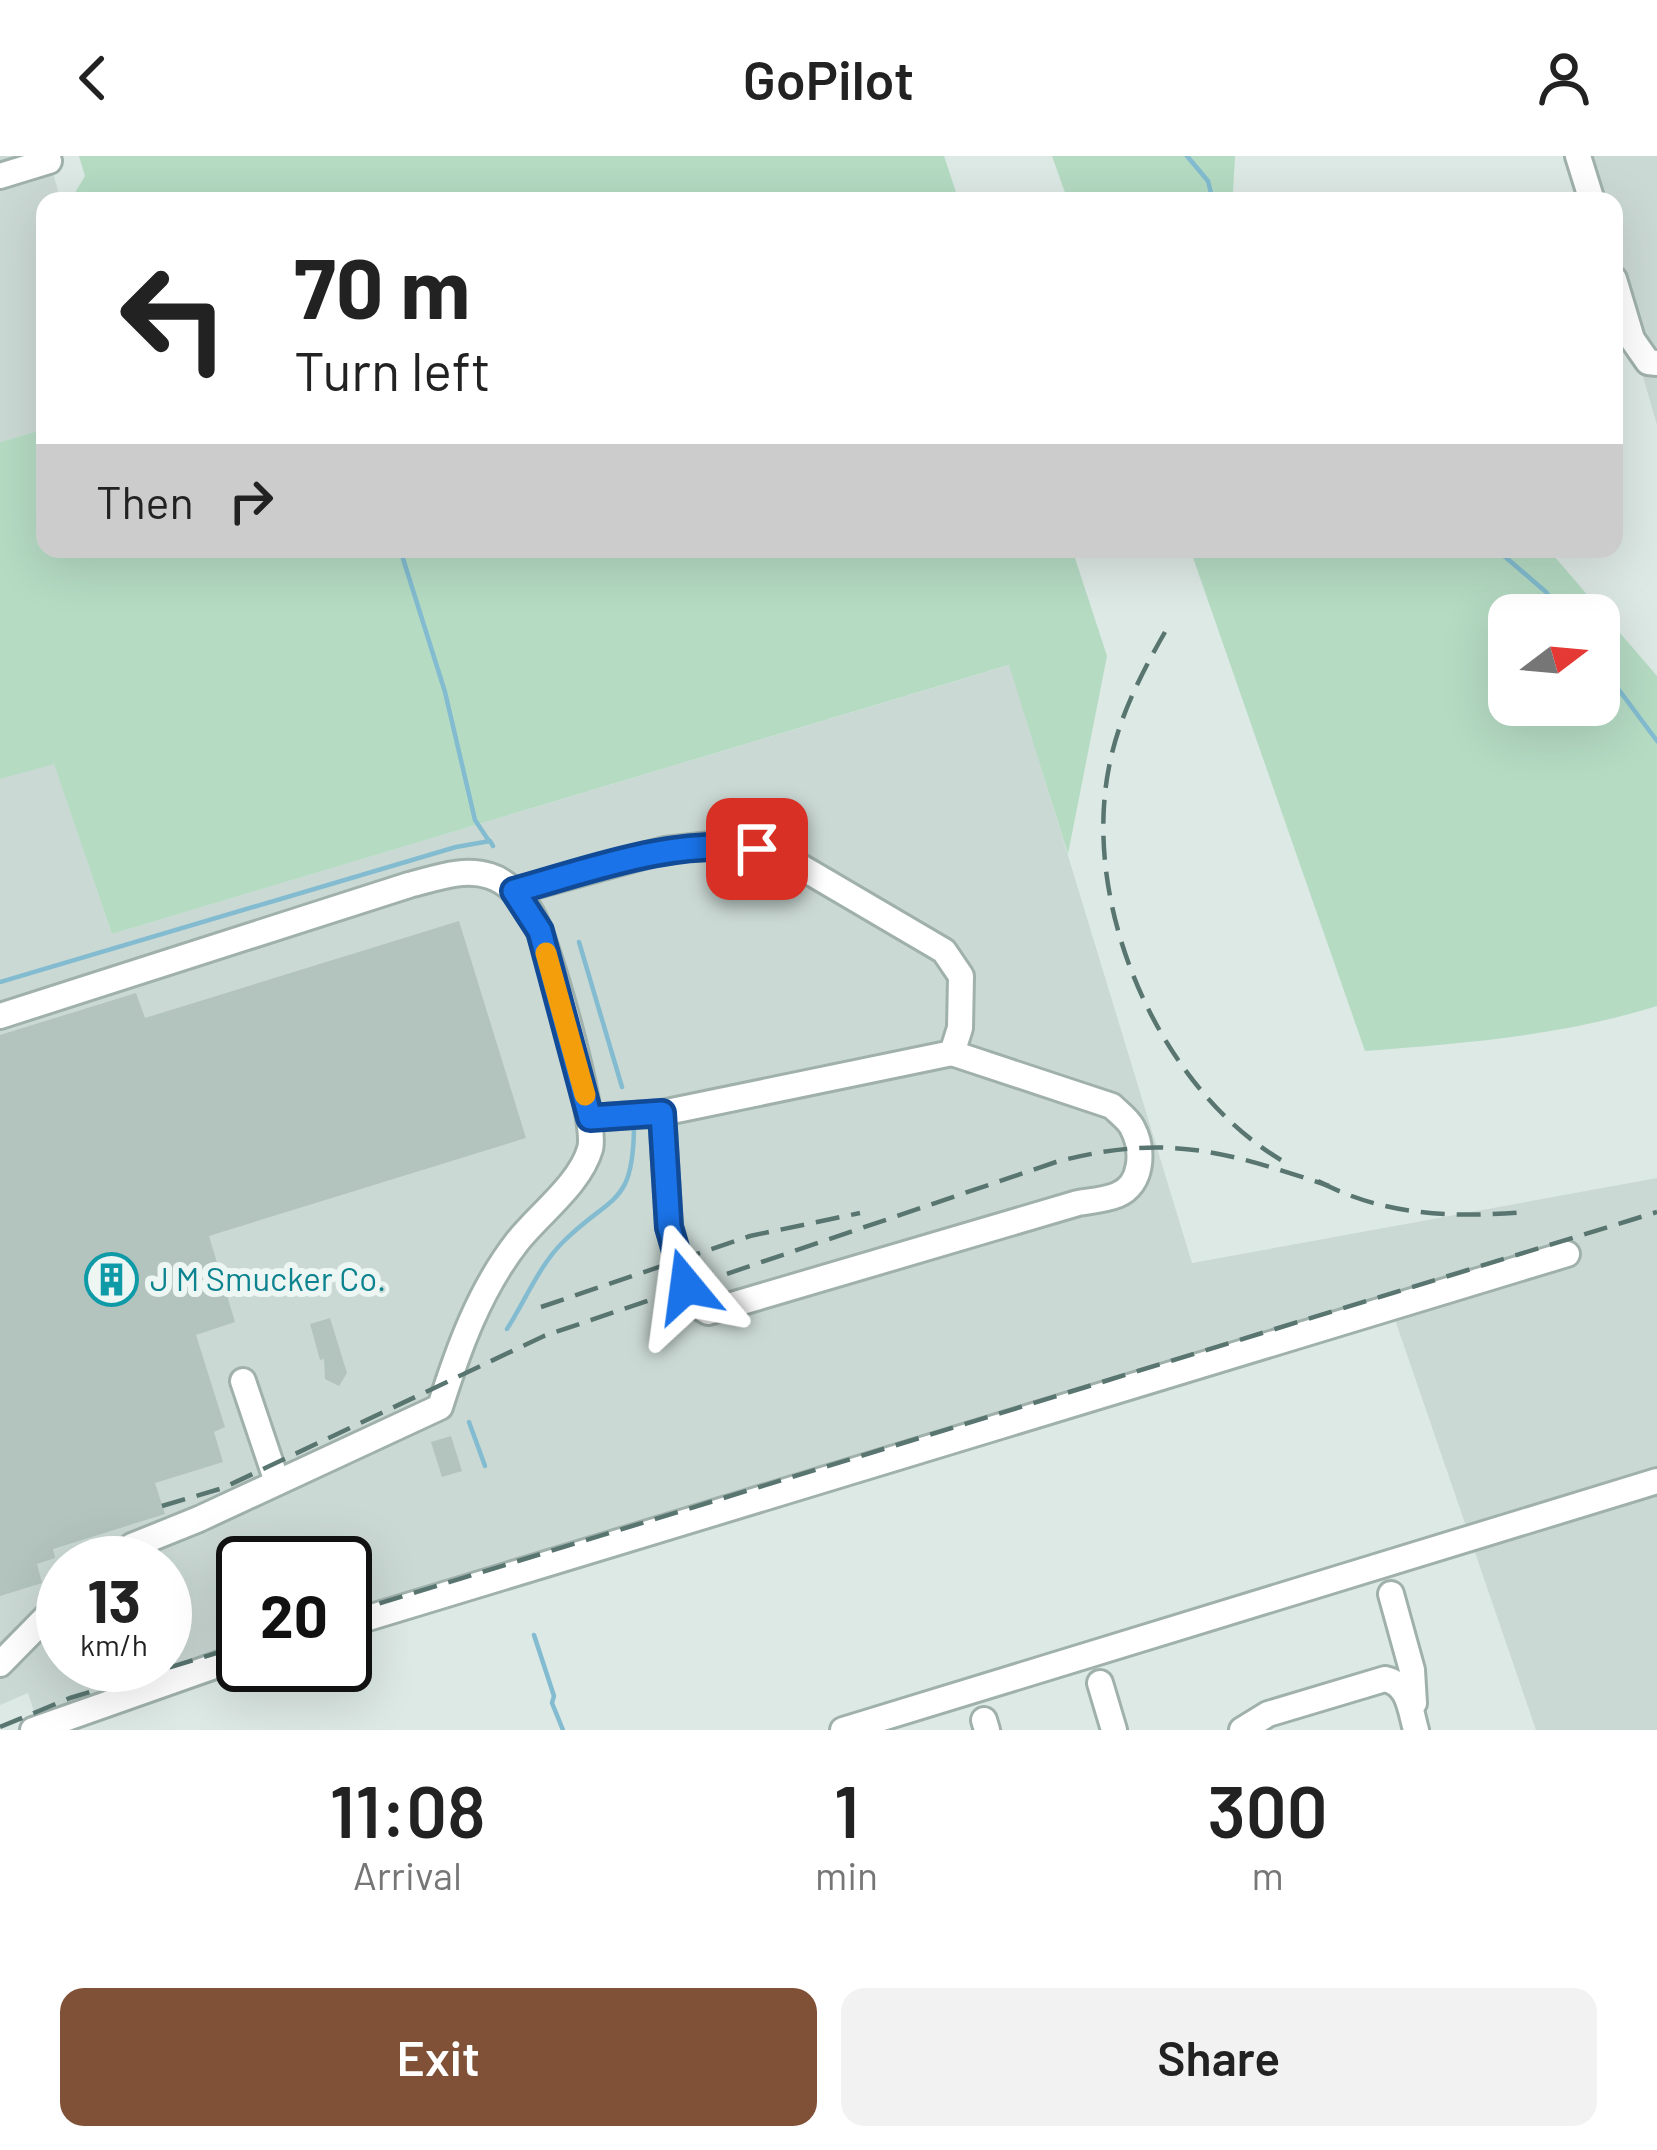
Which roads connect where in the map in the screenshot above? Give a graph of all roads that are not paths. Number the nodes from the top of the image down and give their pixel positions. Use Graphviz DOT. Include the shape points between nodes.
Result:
graph roads {
  1 [pos="1578,156"];
  2 [pos="51,167"];
  3 [pos="0,176"];
  4 [pos="1589,192"];
  5 [pos="1623,311"];
  6 [pos="1657,363"];
  7 [pos="514,891"];
  8 [pos="0,1016"];
  9 [pos="952,1053"];
  10 [pos="662,1113"];
  11 [pos="590,1118"];
  12 [pos="1567,1254"];
  13 [pos="243,1381"];
  14 [pos="1657,1481"];
  15 [pos="278,1482"];
  16 [pos="155,1536"];
  17 [pos="1391,1594"];
  18 [pos="372,1617"];
  19 [pos="36,1627"];
  20 [pos="0,1664"];
  21 [pos="216,1666"];
  22 [pos="1100,1683"];
  23 [pos="33,1730"];
  24 [pos="844,1730"];
  25 [pos="1114,1730"];
  26 [pos="1242,1730"];
  27 [pos="1416,1730"];
  1 -- 4 [label="street"];
  2 -- 3 [label="street"];
  5 -- 6 [label="street" via="1631,339"];
  7 -- 8 [label="street" via="491,876 463,872 409,885"];
  7 -- 9 [label="street" via="665,850 757,849 944,951 961,976"];
  7 -- 11 [label="street" via="540,931"];
  9 -- 10 [label="street"];
  9 -- 10 [label="street" via="1112,1106 1132,1124 1138,1147 1132,1186 708,1312 691,1301 669,1227"];
  10 -- 11 [label="street"];
  11 -- 15 [label="street" via="589,1154 493,1277 440,1408"];
  12 -- 18 [label="street"];
  13 -- 15 [label="street"];
  14 -- 24 [label="street"];
  15 -- 16 [label="street"];
  17 -- 27 [label="street" via="1412,1670"];
  19 -- 20 [label="street"];
  21 -- 23 [label="street"];
  22 -- 25 [label="street"];
  26 -- 27 [label="street" via="1268,1714 1385,1679 1406,1693"];
}
